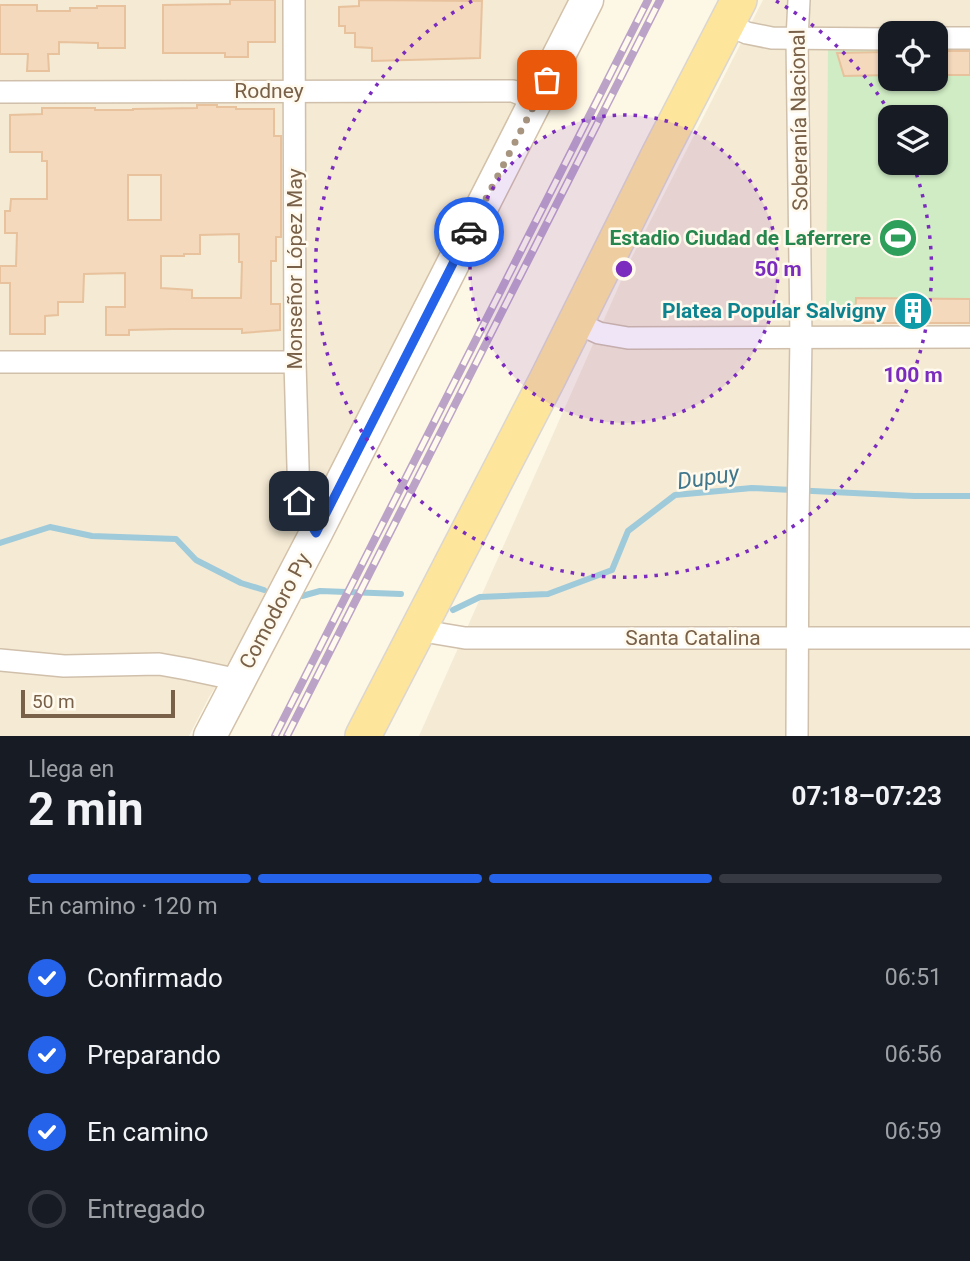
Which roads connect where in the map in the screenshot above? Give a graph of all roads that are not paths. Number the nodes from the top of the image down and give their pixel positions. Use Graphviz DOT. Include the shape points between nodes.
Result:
graph roads {
  1 [pos="294,0"];
  2 [pos="587,0"];
  3 [pos="799,0"];
  4 [pos="732,12"];
  5 [pos="948,38"];
  6 [pos="970,38"];
  7 [pos="797,39"];
  8 [pos="878,39"];
  9 [pos="294,91"];
  10 [pos="0,92"];
  11 [pos="537,100"];
  12 [pos="575,322"];
  13 [pos="970,337"];
  14 [pos="802,338"];
  15 [pos="0,362"];
  16 [pos="295,362"];
  17 [pos="316,533"];
  18 [pos="417,630"];
  19 [pos="797,638"];
  20 [pos="970,638"];
  21 [pos="0,660"];
  22 [pos="239,680"];
  23 [pos="210,736"];
  24 [pos="363,736"];
  25 [pos="797,736"];
  1 -- 9 [label="street, Monseñor López May"];
  2 -- 11 [label="main road, Comodoro Py"];
  3 -- 7 [label="street, Soberanía Nacional"];
  4 -- 7 [label="street" via="747,33"];
  4 -- 12 [label="main road"];
  5 -- 6 [label="street"];
  7 -- 8 [label="street"];
  7 -- 14 [label="street, Soberanía Nacional"];
  9 -- 10 [label="street, Rodney"];
  9 -- 11 [label="street, Rodney" via="497,90"];
  9 -- 16 [label="street, Monseñor López May"];
  11 -- 17 [label="main road, Comodoro Py"];
  12 -- 14 [label="street" via="599,333 628,338"];
  12 -- 18 [label="main road"];
  13 -- 14 [label="street"];
  14 -- 19 [label="street, Soberanía Nacional"];
  15 -- 16 [label="street"];
  16 -- 17 [label="street, Monseñor López May" via="299,501"];
  17 -- 22 [label="main road, Comodoro Py"];
  18 -- 19 [label="street, Santa Catalina" via="465,638"];
  18 -- 24 [label="main road"];
  19 -- 20 [label="street, Santa Catalina"];
  19 -- 25 [label="street"];
  21 -- 22 [label="street" via="64,666 159,664"];
  22 -- 23 [label="main road, Comodoro Py"];
}
